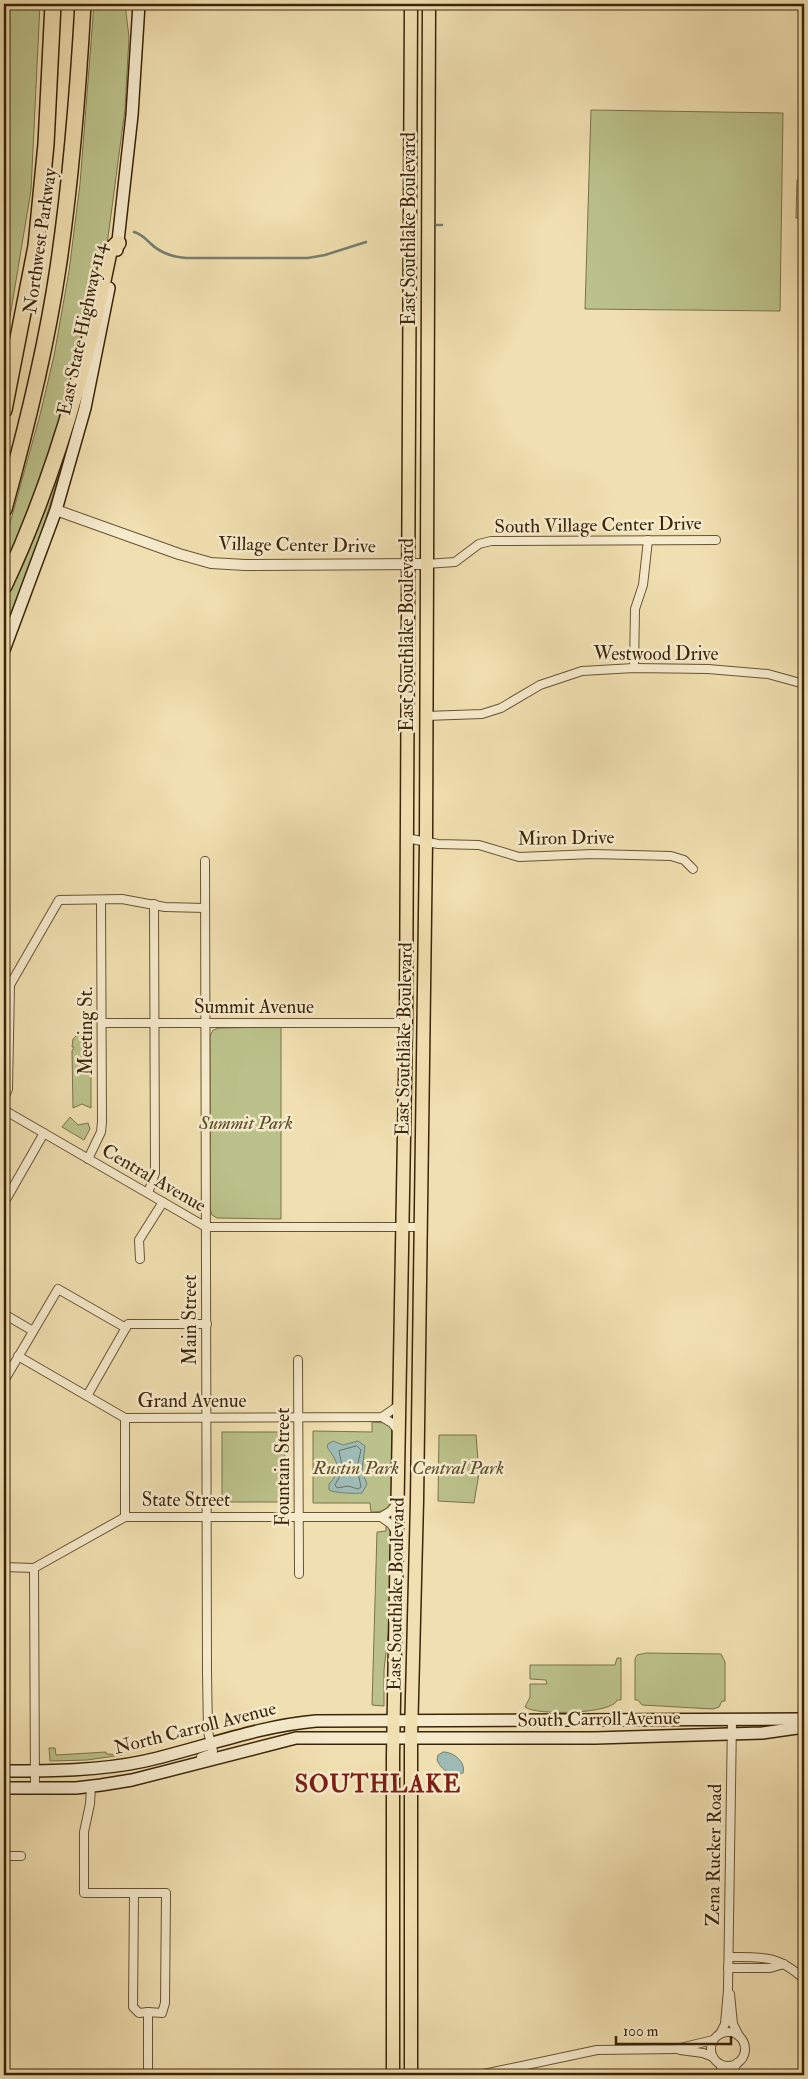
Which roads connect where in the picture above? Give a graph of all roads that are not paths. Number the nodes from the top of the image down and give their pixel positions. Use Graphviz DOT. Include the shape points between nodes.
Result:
graph roads {
  1 [pos="53,4"];
  2 [pos="83,4"];
  3 [pos="139,4"];
  4 [pos="411,4"];
  5 [pos="429,4"];
  6 [pos="411,103"];
  7 [pos="428,104"];
  8 [pos="118,243"];
  9 [pos="4,410"];
  10 [pos="4,509"];
  11 [pos="56,510"];
  12 [pos="648,540"];
  13 [pos="716,540"];
  14 [pos="407,564"];
  15 [pos="426,564"];
  16 [pos="4,586"];
  17 [pos="4,650"];
  18 [pos="634,668"];
  19 [pos="804,684"];
  20 [pos="426,716"];
  21 [pos="406,838"];
  22 [pos="426,842"];
  23 [pos="206,861"];
  24 [pos="693,869"];
  25 [pos="101,900"];
  26 [pos="154,904"];
  27 [pos="205,908"];
  28 [pos="102,1023"];
  29 [pos="155,1023"];
  30 [pos="205,1023"];
  31 [pos="406,1023"];
  32 [pos="4,1099"];
  33 [pos="4,1110"];
  34 [pos="44,1133"];
  35 [pos="88,1159"];
  36 [pos="148,1193"];
  37 [pos="163,1202"];
  38 [pos="4,1203"];
  39 [pos="206,1227"];
  40 [pos="403,1227"];
  41 [pos="421,1227"];
  42 [pos="140,1259"];
  43 [pos="4,1314"];
  44 [pos="207,1324"];
  45 [pos="126,1328"];
  46 [pos="33,1332"];
  47 [pos="18,1356"];
  48 [pos="298,1360"];
  49 [pos="4,1381"];
  50 [pos="87,1396"];
  51 [pos="400,1404"];
  52 [pos="299,1417"];
  53 [pos="382,1417"];
  54 [pos="125,1418"];
  55 [pos="206,1418"];
  56 [pos="399,1432"];
  57 [pos="398,1502"];
  58 [pos="207,1516"];
  59 [pos="299,1516"];
  60 [pos="381,1516"];
  61 [pos="125,1517"];
  62 [pos="398,1535"];
  63 [pos="4,1567"];
  64 [pos="34,1568"];
  65 [pos="299,1574"];
  66 [pos="628,1719"];
  67 [pos="804,1719"];
  68 [pos="671,1720"];
  69 [pos="732,1720"];
  70 [pos="395,1721"];
  71 [pos="412,1721"];
  72 [pos="804,1727"];
  73 [pos="732,1734"];
  74 [pos="394,1737"];
  75 [pos="411,1737"];
  76 [pos="624,1737"];
  77 [pos="580,1738"];
  78 [pos="211,1743"];
  79 [pos="189,1764"];
  80 [pos="4,1771"];
  81 [pos="35,1771"];
  82 [pos="91,1786"];
  83 [pos="4,1788"];
  84 [pos="35,1788"];
  85 [pos="4,1856"];
  86 [pos="21,1856"];
  87 [pos="134,1893"];
  88 [pos="729,1957"];
  89 [pos="784,1964"];
  90 [pos="728,1968"];
  91 [pos="804,1979"];
  92 [pos="728,1990"];
  93 [pos="148,2012"];
  94 [pos="720,2034"];
  95 [pos="739,2036"];
  96 [pos="714,2040"];
  97 [pos="676,2049"];
  98 [pos="713,2057"];
  99 [pos="737,2063"];
  100 [pos="720,2064"];
  101 [pos="148,2075"];
  102 [pos="393,2075"];
  103 [pos="411,2075"];
  104 [pos="479,2075"];
  105 [pos="724,2075"];
  106 [pos="731,2075"];
  1 -- 9 [label="highway, Northwest Parkway" via="46,144 36,246"];
  2 -- 10 [label="highway, Northwest Parkway" via="78,96 58,270 32,402"];
  3 -- 8 [label="main road, East State Highway 114" via="132,115"];
  4 -- 6 [label="main road, East Southlake Boulevard"];
  5 -- 7 [label="main road, East Southlake Boulevard"];
  6 -- 7 [label="main road"];
  6 -- 14 [label="main road, East Southlake Boulevard"];
  7 -- 15 [label="main road, East Southlake Boulevard"];
  8 -- 11 [label="main road, East State Highway 114" via="85,408"];
  8 -- 16 [label="highway" via="109,252 88,347 54,464"];
  11 -- 14 [label="street, Village Center Drive" via="179,554 211,562 245,565"];
  11 -- 17 [label="main road, East State Highway 114"];
  12 -- 13 [label="street, South Village Center Drive"];
  12 -- 15 [label="street, South Village Center Drive" via="491,541 479,544 455,562"];
  12 -- 18 [label="street" via="643,585 636,609"];
  14 -- 15 [label="street, Village Center Drive"];
  14 -- 21 [label="main road, East Southlake Boulevard"];
  15 -- 20 [label="main road, East Southlake Boulevard"];
  18 -- 19 [label="street, Westwood Drive" via="708,668 768,674"];
  18 -- 20 [label="street, Westwood Drive" via="582,671 564,676 540,685 501,708 482,714"];
  20 -- 22 [label="main road, East Southlake Boulevard"];
  21 -- 22 [label="street, Miron Drive"];
  21 -- 31 [label="main road, East Southlake Boulevard"];
  22 -- 24 [label="street, Miron Drive" via="479,845 518,858 593,854 671,856 684,860"];
  22 -- 41 [label="main road, East Southlake Boulevard"];
  23 -- 27 [label="street, Main Street"];
  25 -- 26 [label="street"];
  25 -- 28 [label="street, Meeting St."];
  25 -- 32 [label="street" via="59,900 13,978 8,992 8,1089"];
  26 -- 27 [label="street"];
  26 -- 29 [label="street"];
  27 -- 30 [label="street, Main Street"];
  28 -- 29 [label="street, Summit Avenue"];
  28 -- 35 [label="street, Meeting St." via="102,1122"];
  29 -- 30 [label="street, Summit Avenue"];
  29 -- 36 [label="street" via="155,1173"];
  30 -- 31 [label="street, Summit Avenue"];
  30 -- 39 [label="street, Main Street"];
  31 -- 40 [label="main road, East Southlake Boulevard"];
  33 -- 34 [label="street, Central Avenue"];
  34 -- 35 [label="street, Central Avenue"];
  34 -- 38 [label="street"];
  35 -- 36 [label="street, Central Avenue"];
  36 -- 37 [label="street, Central Avenue"];
  37 -- 39 [label="street, Central Avenue"];
  37 -- 42 [label="street" via="139,1240"];
  39 -- 40 [label="street, Central Avenue"];
  39 -- 44 [label="street, Main Street"];
  40 -- 41 [label="street, Central Avenue"];
  40 -- 51 [label="main road, East Southlake Boulevard"];
  41 -- 71 [label="main road, East Southlake Boulevard"];
  43 -- 46 [label="street"];
  44 -- 45 [label="street" via="128,1324"];
  44 -- 55 [label="street, Main Street"];
  45 -- 46 [label="street" via="58,1289"];
  45 -- 50 [label="street"];
  46 -- 47 [label="street"];
  47 -- 49 [label="street"];
  47 -- 50 [label="street, Grand Avenue"];
  48 -- 52 [label="street, Fountain Street"];
  50 -- 54 [label="street, Grand Avenue"];
  51 -- 53 [label="street"];
  51 -- 56 [label="main road, East Southlake Boulevard"];
  52 -- 53 [label="street, Grand Avenue"];
  52 -- 55 [label="street, Grand Avenue"];
  52 -- 59 [label="street, Fountain Street"];
  53 -- 56 [label="street"];
  54 -- 55 [label="street, Grand Avenue"];
  54 -- 61 [label="street"];
  55 -- 58 [label="street, Main Street"];
  56 -- 57 [label="main road, East Southlake Boulevard"];
  57 -- 60 [label="street"];
  57 -- 62 [label="main road, East Southlake Boulevard"];
  58 -- 59 [label="street, State Street"];
  58 -- 61 [label="street, State Street"];
  58 -- 78 [label="street, Main Street" via="208,1732"];
  59 -- 60 [label="street, State Street"];
  59 -- 65 [label="street, Fountain Street"];
  60 -- 62 [label="street"];
  61 -- 64 [label="street, State Street"];
  62 -- 70 [label="main road, East Southlake Boulevard"];
  63 -- 64 [label="street"];
  64 -- 81 [label="street"];
  66 -- 68 [label="main road, South Carroll Avenue"];
  66 -- 71 [label="main road, South Carroll Avenue"];
  66 -- 77 [label="main road" via="616,1729"];
  67 -- 69 [label="main road, South Carroll Avenue"];
  68 -- 69 [label="main road, South Carroll Avenue"];
  68 -- 76 [label="main road" via="639,1723 631,1726"];
  69 -- 73 [label="street, Zena Rucker Road"];
  70 -- 71 [label="main road, South Carroll Avenue"];
  70 -- 74 [label="main road, East Southlake Boulevard"];
  70 -- 78 [label="main road, North Carroll Avenue" via="297,1722"];
  71 -- 75 [label="main road, East Southlake Boulevard"];
  72 -- 73 [label="main road, South Carroll Avenue"];
  73 -- 76 [label="main road, South Carroll Avenue"];
  73 -- 88 [label="street, Zena Rucker Road"];
  74 -- 75 [label="main road, South Carroll Avenue"];
  74 -- 79 [label="main road, North Carroll Avenue" via="296,1738"];
  74 -- 102 [label="main road, East Southlake Boulevard"];
  75 -- 77 [label="main road, South Carroll Avenue"];
  75 -- 103 [label="main road, East Southlake Boulevard"];
  76 -- 77 [label="main road, South Carroll Avenue"];
  78 -- 79 [label="street" via="212,1753"];
  78 -- 81 [label="main road, North Carroll Avenue" via="120,1766"];
  79 -- 82 [label="main road, North Carroll Avenue" via="132,1780"];
  80 -- 81 [label="main road, North Carroll Avenue"];
  81 -- 84 [label="street"];
  82 -- 84 [label="main road, North Carroll Avenue"];
  82 -- 87 [label="street" via="84,1832 84,1893"];
  83 -- 84 [label="main road, North Carroll Avenue"];
  85 -- 86 [label="street"];
  87 -- 93 [label="street" via="134,2007 138,2013"];
  87 -- 93 [label="street" via="166,1893 165,2003 162,2013"];
  88 -- 89 [label="street" via="772,1958"];
  88 -- 90 [label="street, Zena Rucker Road"];
  89 -- 90 [label="street" via="770,1968"];
  89 -- 91 [label="street"];
  90 -- 92 [label="street, Zena Rucker Road"];
  92 -- 94 [label="street, Zena Rucker Road" via="725,2024"];
  92 -- 95 [label="street, Zena Rucker Road" via="733,2024"];
  93 -- 101 [label="street"];
  94 -- 95 [label="street" via="728,2032"];
  94 -- 96 [label="street"];
  95 -- 99 [label="street" via="744,2043 744,2051"];
  96 -- 97 [label="street"];
  96 -- 98 [label="street"];
  97 -- 98 [label="street"];
  97 -- 104 [label="street" via="597,2050"];
  98 -- 100 [label="street"];
  99 -- 100 [label="street" via="729,2066"];
  99 -- 106 [label="street"];
  100 -- 105 [label="street"];
}
